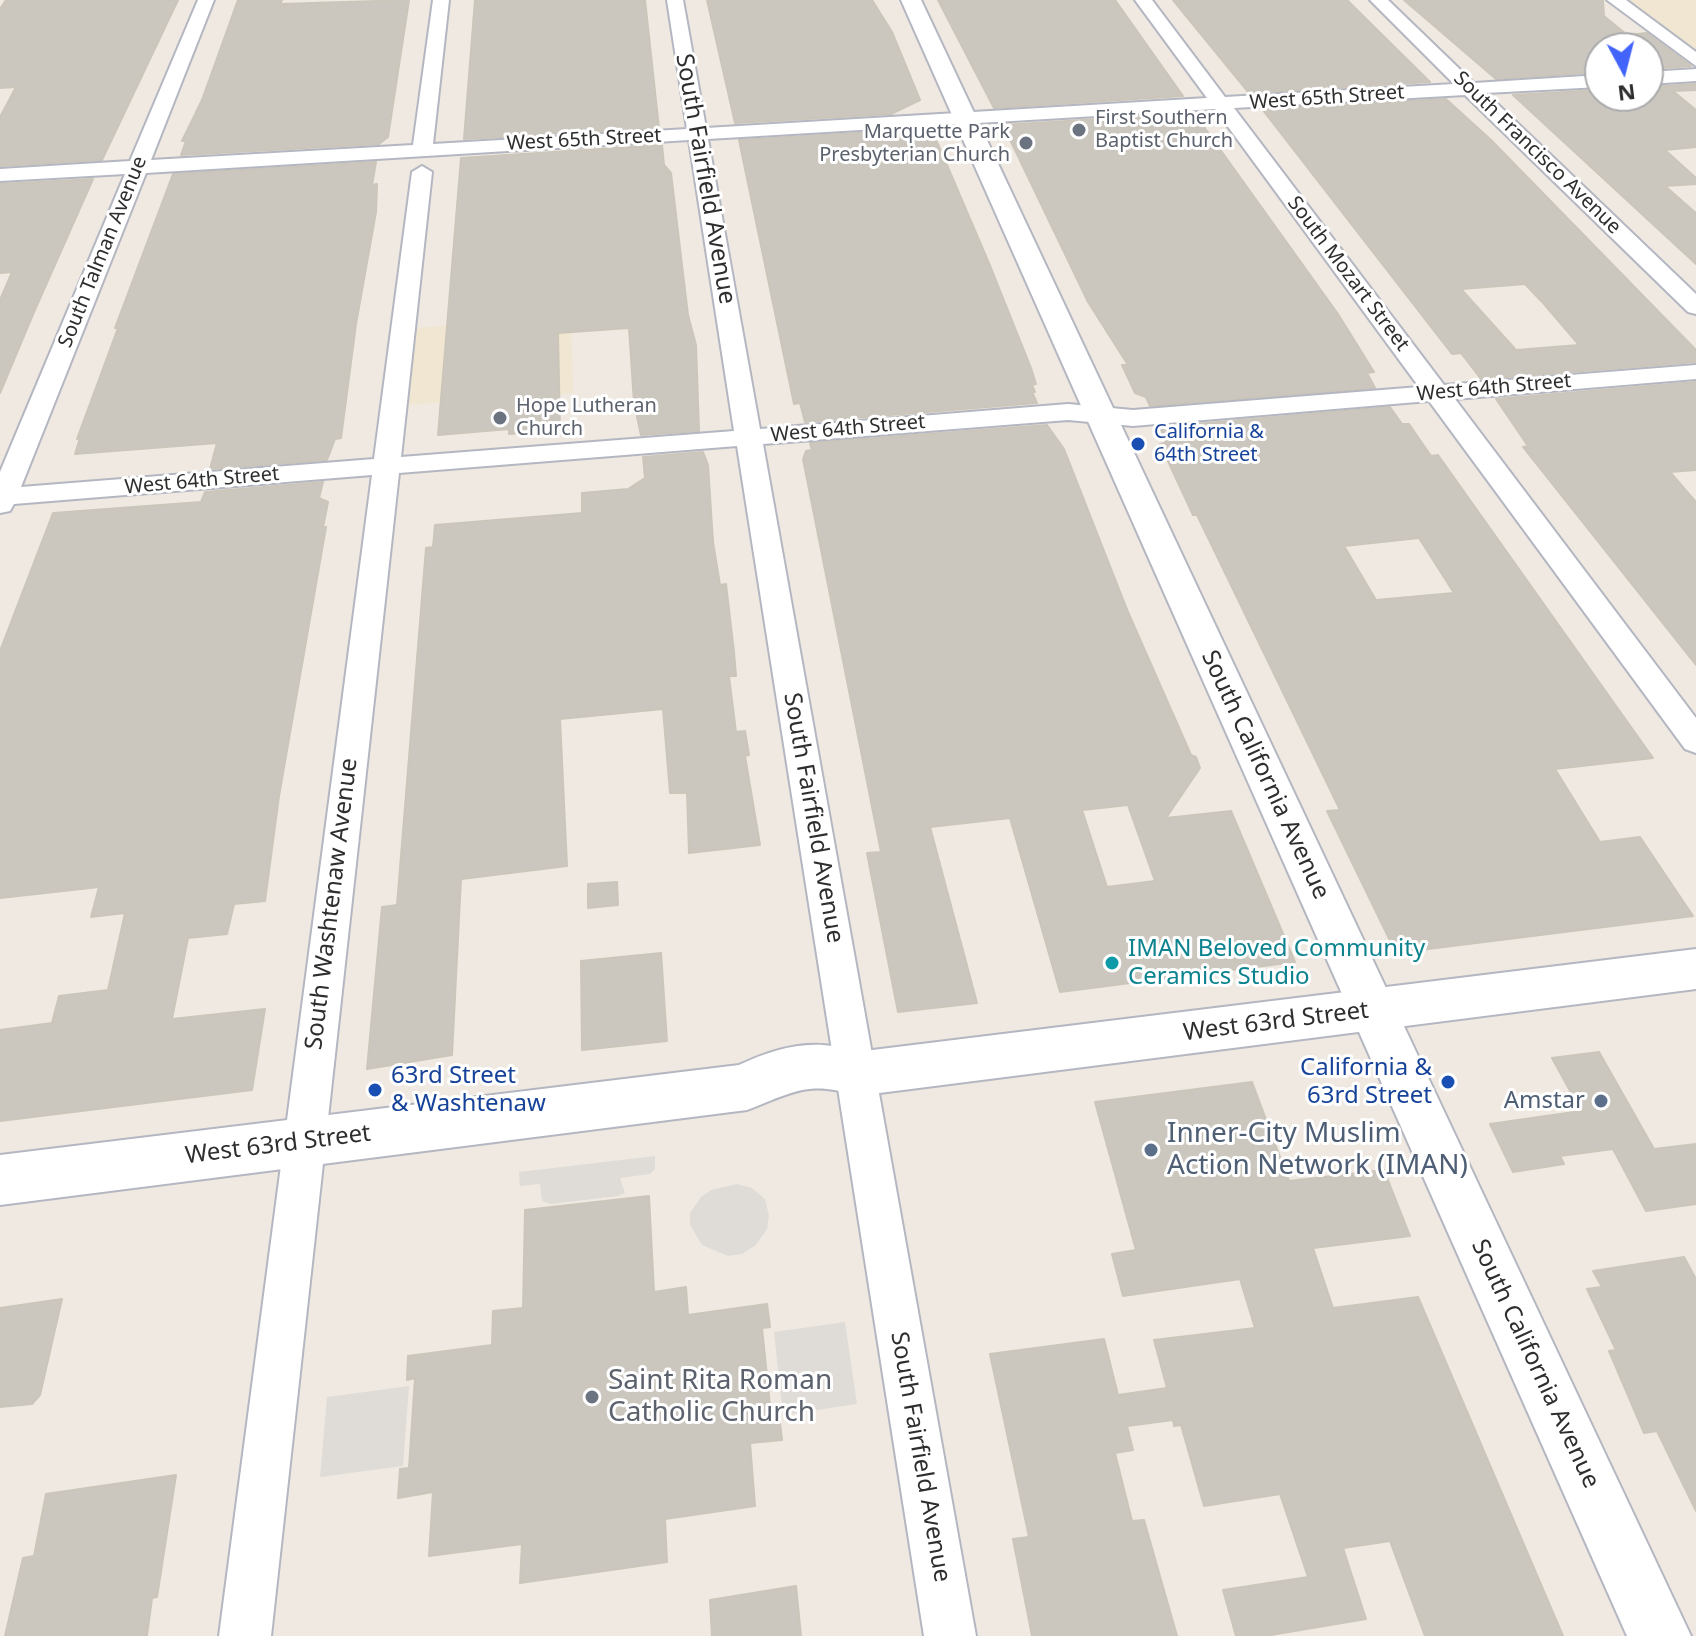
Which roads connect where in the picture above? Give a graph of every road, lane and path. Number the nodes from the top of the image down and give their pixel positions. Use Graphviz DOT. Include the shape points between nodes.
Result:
graph roads {
  1 [pos="206,0"];
  2 [pos="441,0"];
  3 [pos="675,0"];
  4 [pos="911,0"];
  5 [pos="1143,0"];
  6 [pos="1378,0"];
  7 [pos="1615,0"];
  8 [pos="1696,61"];
  9 [pos="1696,75"];
  10 [pos="1664,77"];
  11 [pos="1584,82"];
  12 [pos="1471,89"];
  13 [pos="1221,105"];
  14 [pos="965,118"];
  15 [pos="697,133"];
  16 [pos="422,160"];
  17 [pos="138,166"];
  18 [pos="0,175"];
  19 [pos="1696,307"];
  20 [pos="1696,372"];
  21 [pos="1437,393"];
  22 [pos="1101,415"];
  23 [pos="748,437"];
  24 [pos="385,466"];
  25 [pos="1,500"];
  26 [pos="1696,741"];
  27 [pos="1696,969"];
  28 [pos="1372,1009"];
  29 [pos="856,1074"];
  30 [pos="304,1142"];
  31 [pos="0,1180"];
  32 [pos="245,1636"];
  33 [pos="950,1636"];
  34 [pos="1659,1636"];
  1 -- 17 [label="street, South Talman Avenue"];
  2 -- 16 [label="street, South Washtenaw Avenue"];
  3 -- 15 [label="street, South Fairfield Avenue"];
  4 -- 14 [label="street, South California Avenue"];
  5 -- 13 [label="street, South Mozart Street"];
  6 -- 12 [label="street, South Francisco Avenue"];
  7 -- 8 [label="street"];
  9 -- 10 [label="street"];
  11 -- 12 [label="street, West 65th Street"];
  12 -- 13 [label="street, West 65th Street"];
  12 -- 19 [label="street, South Francisco Avenue"];
  13 -- 14 [label="street, West 65th Street"];
  13 -- 21 [label="street, South Mozart Street"];
  14 -- 15 [label="street, West 65th Street"];
  14 -- 22 [label="street, South California Avenue"];
  15 -- 16 [label="street, West 65th Street"];
  15 -- 23 [label="street, South Fairfield Avenue"];
  16 -- 17 [label="street, West 65th Street"];
  16 -- 24 [label="street, South Washtenaw Avenue"];
  17 -- 18 [label="street, West 65th Street"];
  17 -- 25 [label="street, South Talman Avenue"];
  20 -- 21 [label="street, West 64th Street"];
  21 -- 22 [label="street, West 64th Street" via="1133,418"];
  21 -- 26 [label="street, South Mozart Street"];
  22 -- 23 [label="street, West 64th Street" via="1068,412"];
  22 -- 28 [label="street, South California Avenue"];
  23 -- 24 [label="street, West 64th Street"];
  23 -- 29 [label="street, South Fairfield Avenue"];
  24 -- 25 [label="street, West 64th Street"];
  24 -- 30 [label="street, South Washtenaw Avenue"];
  27 -- 28 [label="main road, West 63rd Street"];
  28 -- 29 [label="main road, West 63rd Street"];
  28 -- 34 [label="street, South California Avenue"];
  29 -- 30 [label="main road, West 63rd Street" via="842,1092 776,1101 747,1087"];
  29 -- 33 [label="street, South Fairfield Avenue"];
  30 -- 31 [label="main road, West 63rd Street"];
  30 -- 32 [label="street, South Washtenaw Avenue"];
}
